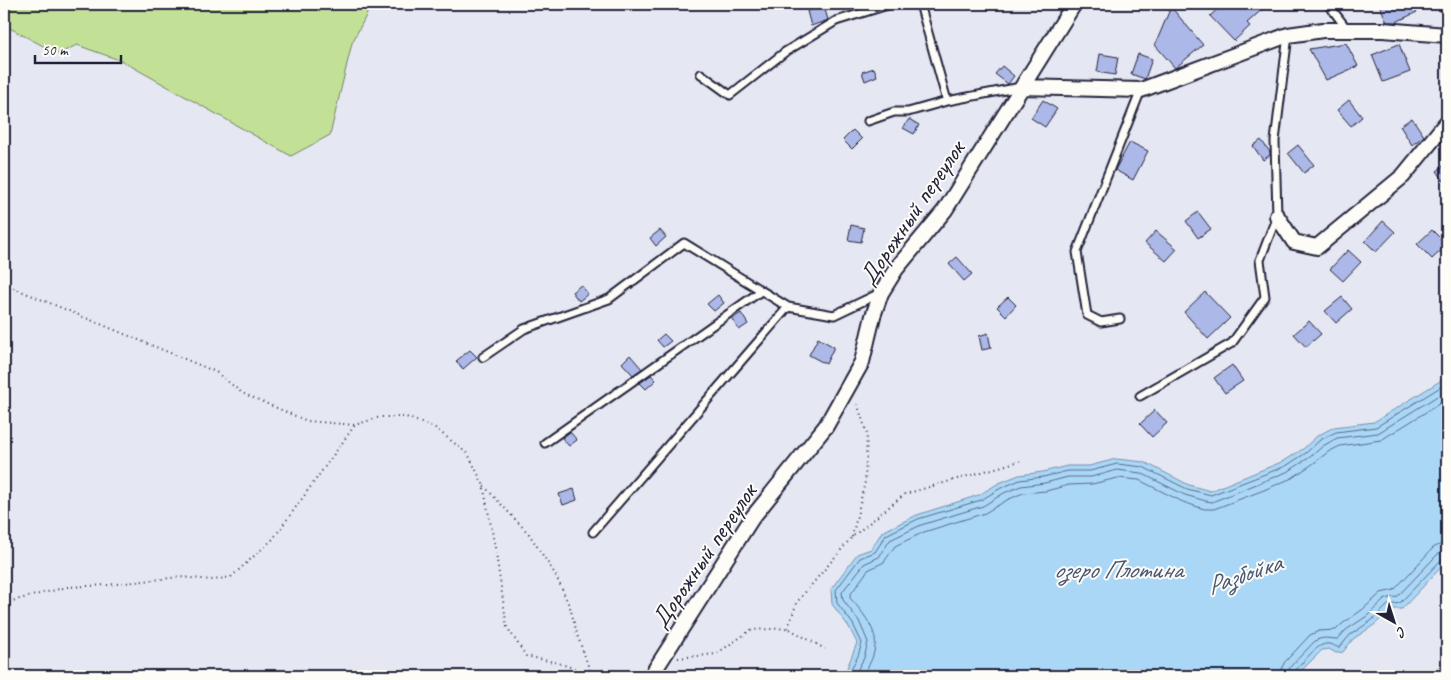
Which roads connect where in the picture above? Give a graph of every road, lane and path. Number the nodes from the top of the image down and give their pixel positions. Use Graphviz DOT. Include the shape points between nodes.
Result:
graph roads {
  1 [pos="891,4"];
  2 [pos="920,4"];
  3 [pos="1074,4"];
  4 [pos="1328,4"];
  5 [pos="1348,29"];
  6 [pos="1288,35"];
  7 [pos="1447,35"];
  8 [pos="701,74"];
  9 [pos="1022,87"];
  10 [pos="1141,90"];
  11 [pos="948,101"];
  12 [pos="868,122"];
  13 [pos="1447,122"];
  14 [pos="1278,216"];
  15 [pos="4,284"];
  16 [pos="761,291"];
  17 [pos="880,293"];
  18 [pos="788,307"];
  19 [pos="1120,320"];
  20 [pos="483,357"];
  21 [pos="846,392"];
  22 [pos="1140,396"];
  23 [pos="355,425"];
  24 [pos="545,443"];
  25 [pos="1020,461"];
  26 [pos="483,484"];
  27 [pos="592,532"];
  28 [pos="852,537"];
  29 [pos="4,603"];
  30 [pos="788,628"];
  31 [pos="825,649"];
  32 [pos="661,660"];
  33 [pos="592,675"];
  34 [pos="651,676"];
  1 -- 8 [label="lane" via="836,21 785,52 730,95"];
  2 -- 11 [label="lane"];
  3 -- 9 [label="street, Дорожный переулок"];
  4 -- 5 [label="lane"];
  5 -- 6 [label="street"];
  5 -- 7 [label="street"];
  6 -- 10 [label="street"];
  6 -- 14 [label="lane" via="1275,141"];
  9 -- 10 [label="street"];
  9 -- 11 [label="lane"];
  9 -- 17 [label="street, Дорожный переулок" via="945,210"];
  10 -- 19 [label="lane" via="1078,252 1087,315 1101,322"];
  11 -- 12 [label="lane" via="908,112 894,112"];
  13 -- 14 [label="street" via="1403,176 1317,247 1294,242"];
  14 -- 22 [label="lane" via="1260,260 1265,297 1232,343"];
  15 -- 23 [label="path" via="216,372 242,394 307,421"];
  16 -- 18 [label="lane"];
  16 -- 20 [label="lane" via="684,243 609,298 524,328"];
  16 -- 24 [label="lane"];
  17 -- 18 [label="lane" via="834,315"];
  17 -- 21 [label="street, Дорожный переулок" via="862,362"];
  18 -- 27 [label="lane"];
  21 -- 28 [label="path" via="857,403 867,434 865,482"];
  21 -- 32 [label="street, Дорожный переулок" via="826,426 752,518"];
  23 -- 26 [label="path" via="380,417 406,417 435,428 468,454"];
  23 -- 29 [label="path" via="273,539 231,577 213,580 180,577 67,587"];
  25 -- 28 [label="path" via="905,494"];
  26 -- 33 [label="path" via="529,534 555,574 570,607"];
  26 -- 33 [label="path" via="506,627 526,656"];
  28 -- 30 [label="path" via="797,602"];
  30 -- 31 [label="path"];
  30 -- 32 [label="path" via="751,630 716,654"];
  32 -- 34 [label="street, Дорожный переулок"];
}
